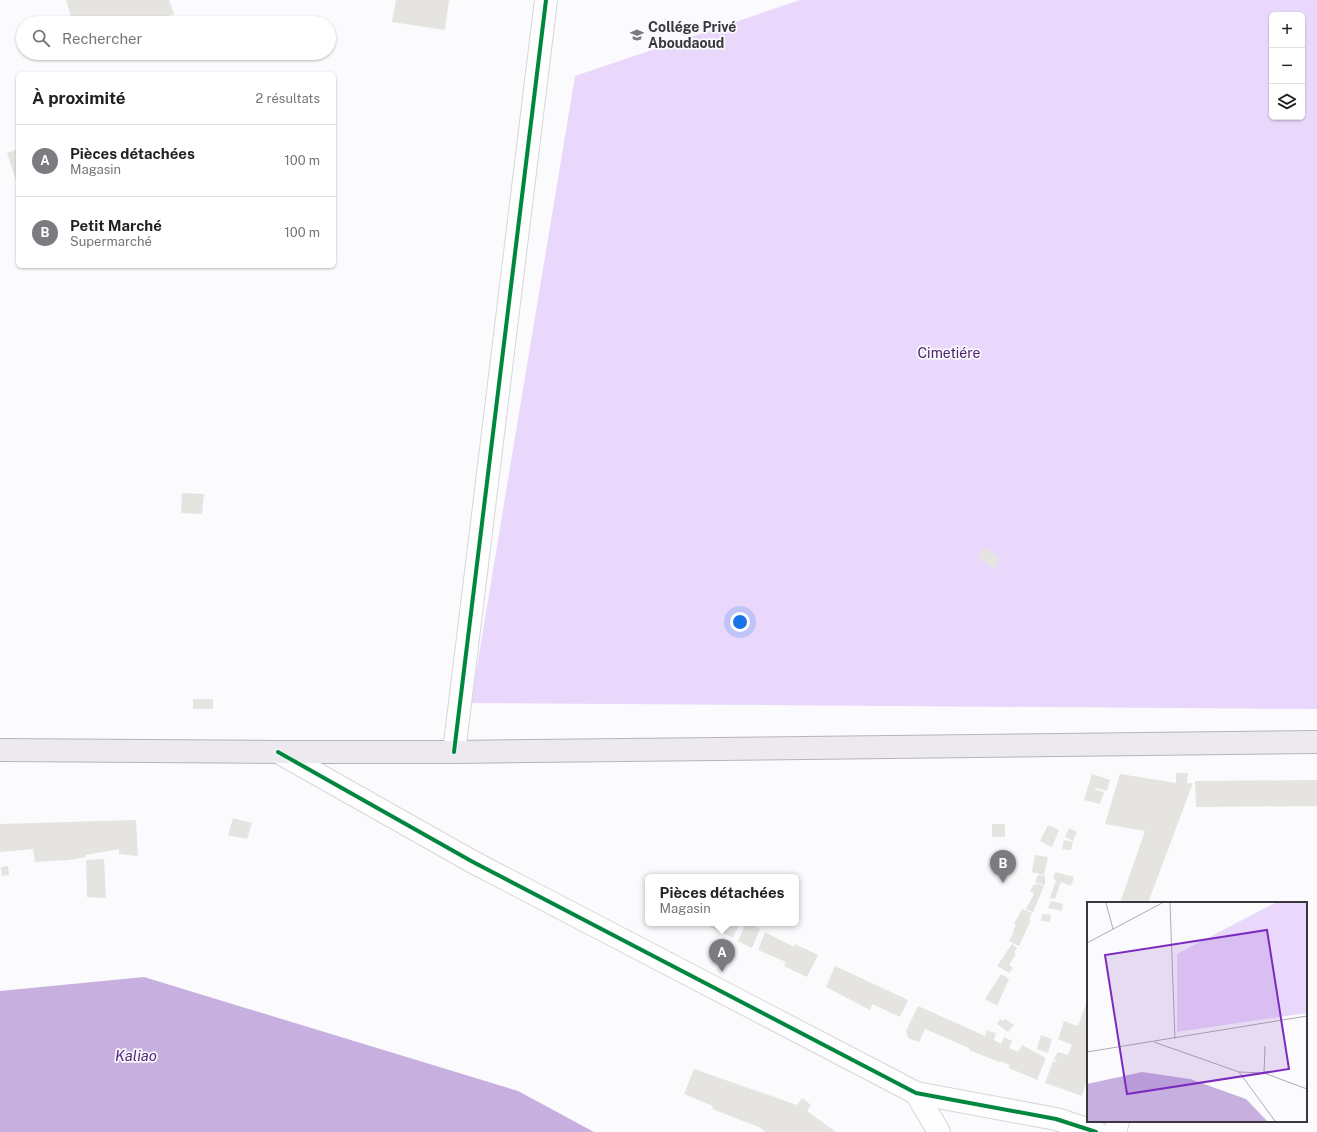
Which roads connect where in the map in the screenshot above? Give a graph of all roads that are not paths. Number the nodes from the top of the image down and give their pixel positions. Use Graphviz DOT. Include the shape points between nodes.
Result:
graph roads {
  1 [pos="546,0"];
  2 [pos="1317,742"];
  3 [pos="0,750"];
  4 [pos="278,752"];
  5 [pos="454,752"];
  6 [pos="916,1093"];
  7 [pos="1118,1122"];
  8 [pos="939,1132"];
  9 [pos="1096,1132"];
  10 [pos="1115,1132"];
  1 -- 5 [label="street"];
  2 -- 5 [label="main road"];
  3 -- 4 [label="main road"];
  4 -- 5 [label="main road"];
  4 -- 6 [label="street" via="473,862"];
  6 -- 8 [label="street"];
  6 -- 9 [label="street" via="1056,1119"];
  7 -- 10 [label="street"];
}
